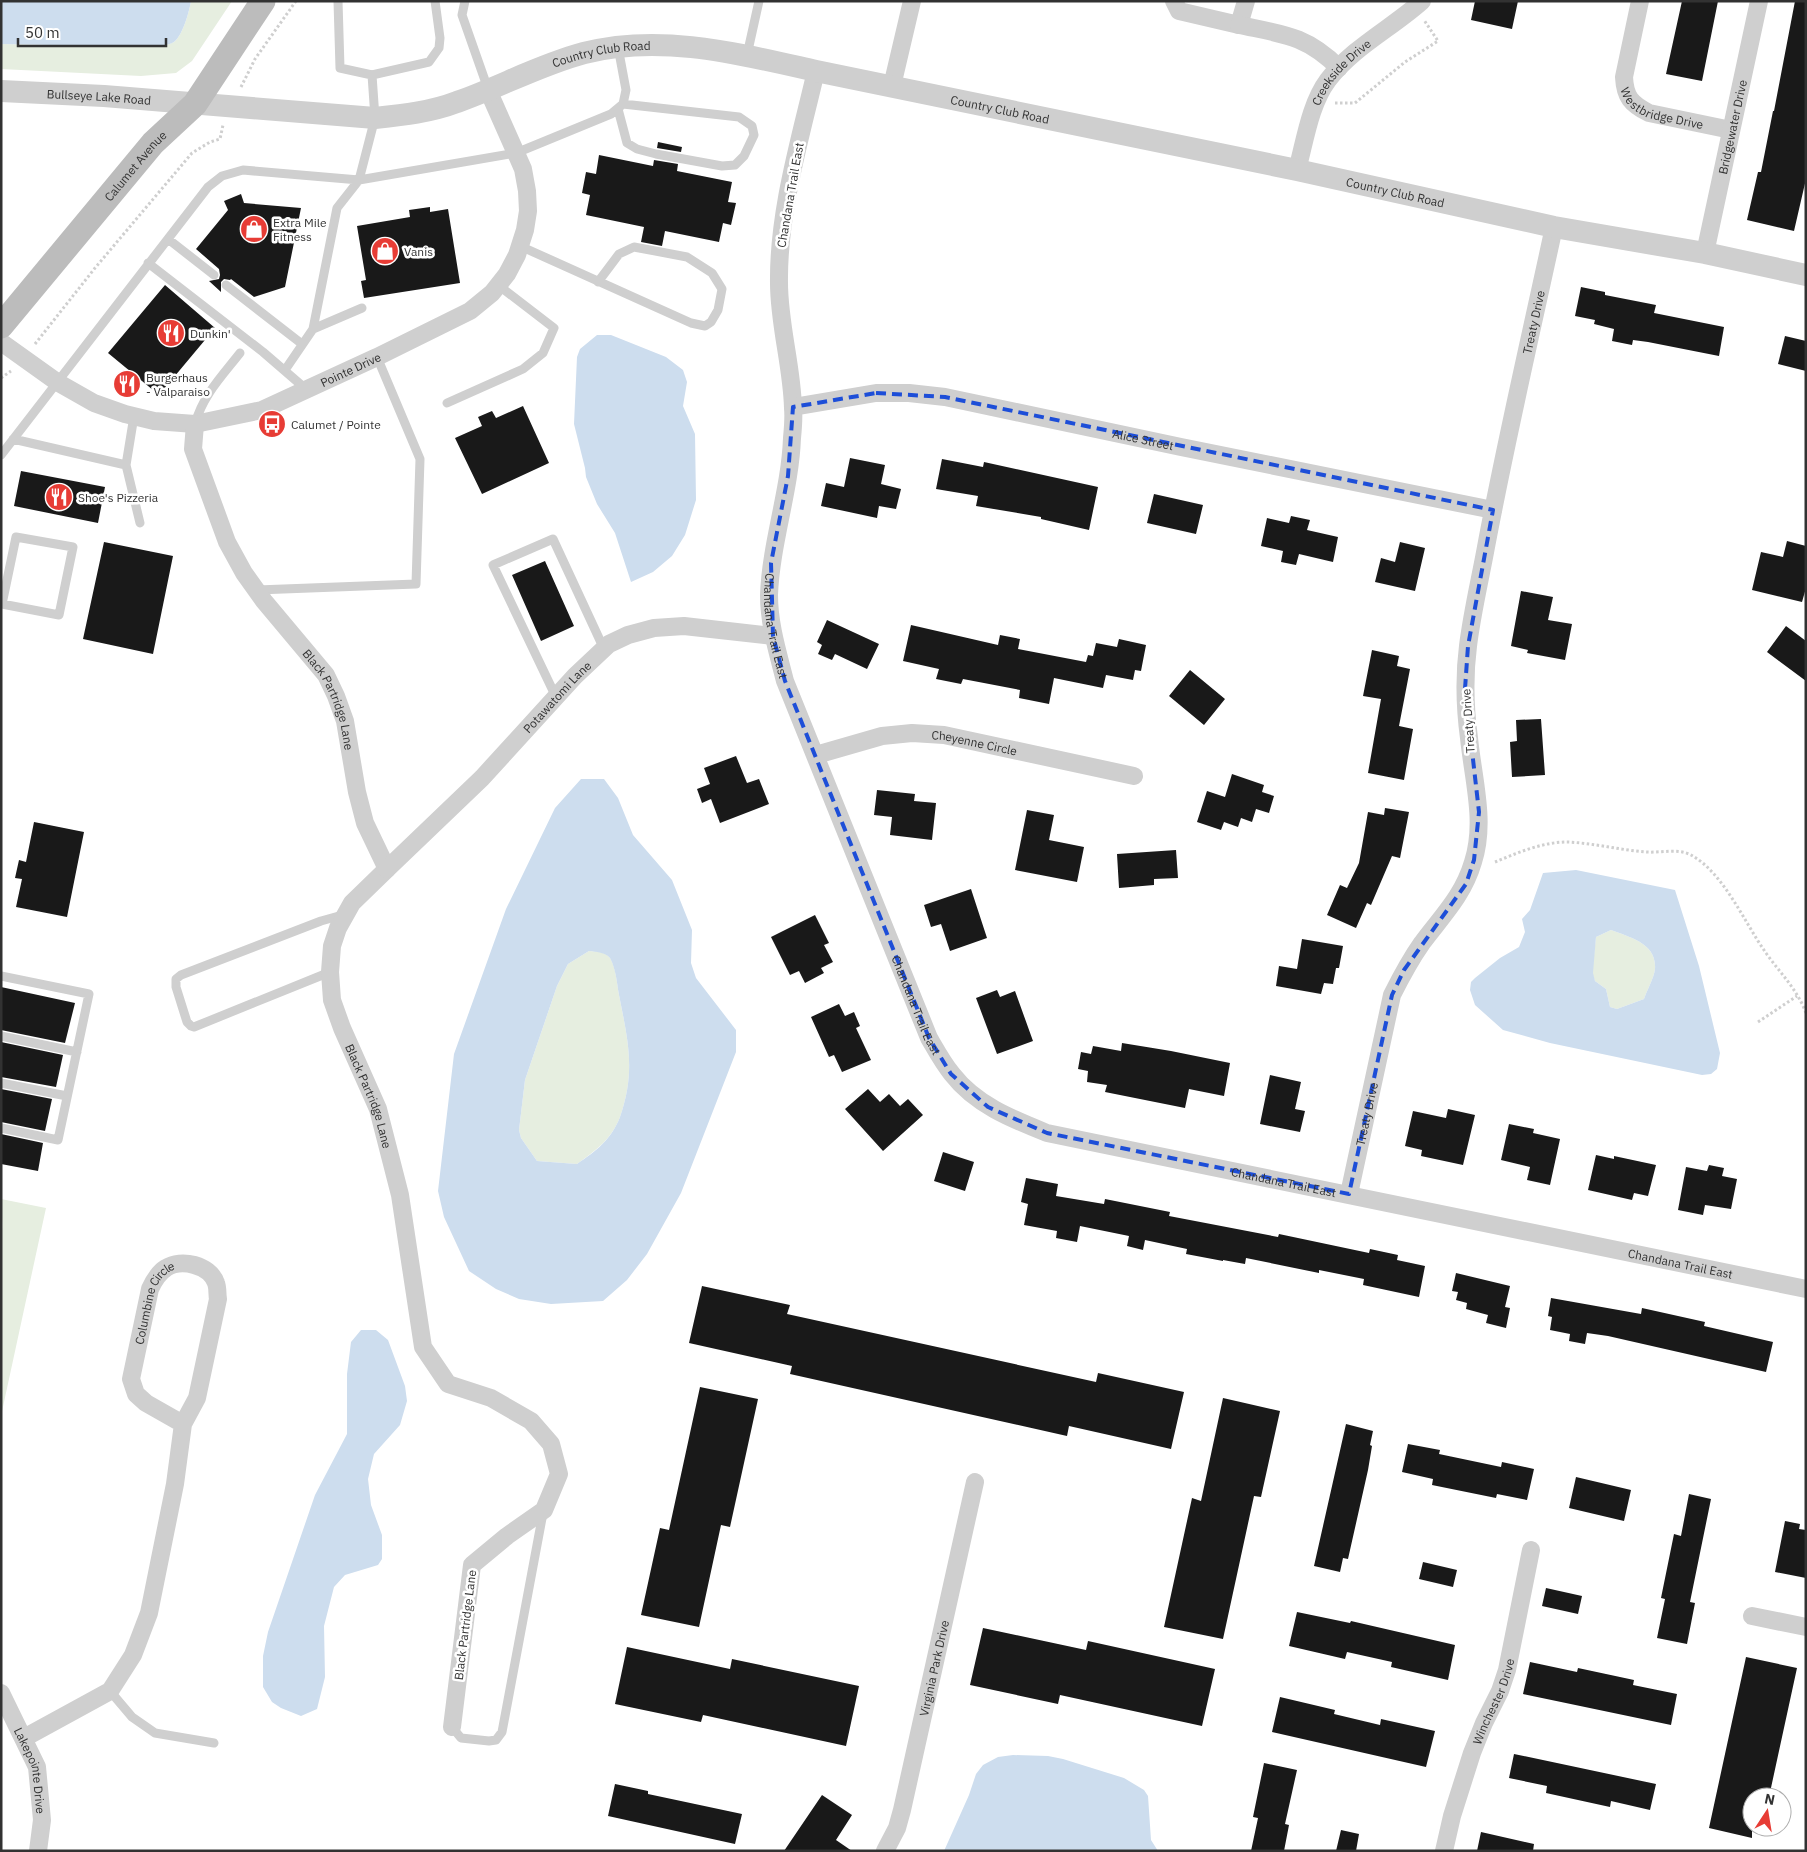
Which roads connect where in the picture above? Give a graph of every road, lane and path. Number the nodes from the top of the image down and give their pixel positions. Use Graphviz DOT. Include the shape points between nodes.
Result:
graph roads {
  1 [pos="263,1"];
  2 [pos="296,1"];
  3 [pos="338,1"];
  4 [pos="435,1"];
  5 [pos="465,1"];
  6 [pos="759,1"];
  7 [pos="912,1"];
  8 [pos="1174,1"];
  9 [pos="1246,1"];
  10 [pos="1640,1"];
  11 [pos="1759,1"];
  12 [pos="1418,4"];
  13 [pos="1239,24"];
  14 [pos="618,47"];
  15 [pos="747,55"];
  16 [pos="1339,68"];
  17 [pos="816,71"];
  18 [pos="372,75"];
  19 [pos="892,86"];
  20 [pos="488,90"];
  21 [pos="1,91"];
  22 [pos="1316,103"];
  23 [pos="195,104"];
  24 [pos="231,107"];
  25 [pos="620,107"];
  26 [pos="375,118"];
  27 [pos="1731,130"];
  28 [pos="516,153"];
  29 [pos="1297,170"];
  30 [pos="360,180"];
  31 [pos="1554,228"];
  32 [pos="168,239"];
  33 [pos="520,246"];
  34 [pos="1705,253"];
  35 [pos="148,263"];
  36 [pos="214,275"];
  37 [pos="1806,276"];
  38 [pos="598,282"];
  39 [pos="226,285"];
  40 [pos="498,285"];
  41 [pos="362,308"];
  42 [pos="1,326"];
  43 [pos="313,329"];
  44 [pos="1,342"];
  45 [pos="302,344"];
  46 [pos="240,353"];
  47 [pos="376,357"];
  48 [pos="23,358"];
  49 [pos="285,370"];
  50 [pos="1,378"];
  51 [pos="57,382"];
  52 [pos="307,390"];
  53 [pos="447,403"];
  54 [pos="793,407"];
  55 [pos="134,416"];
  56 [pos="195,424"];
  57 [pos="13,440"];
  58 [pos="1,455"];
  59 [pos="126,465"];
  60 [pos="1493,510"];
  61 [pos="140,523"];
  62 [pos="257,590"];
  63 [pos="2,604"];
  64 [pos="773,636"];
  65 [pos="604,649"];
  66 [pos="556,697"];
  67 [pos="816,755"];
  68 [pos="1134,776"];
  69 [pos="1495,862"];
  70 [pos="387,868"];
  71 [pos="346,914"];
  72 [pos="330,972"];
  73 [pos="1,976"];
  74 [pos="1797,996"];
  75 [pos="1806,1013"];
  76 [pos="1758,1022"];
  77 [pos="1,1036"];
  78 [pos="76,1052"];
  79 [pos="1,1083"];
  80 [pos="67,1096"];
  81 [pos="1,1128"];
  82 [pos="1349,1194"];
  83 [pos="1806,1289"];
  84 [pos="183,1424"];
  85 [pos="975,1482"];
  86 [pos="544,1510"];
  87 [pos="1532,1550"];
  88 [pos="1752,1616"];
  89 [pos="1806,1627"];
  90 [pos="110,1691"];
  91 [pos="1,1693"];
  92 [pos="452,1727"];
  93 [pos="24,1738"];
  94 [pos="214,1742"];
  95 [pos="38,1851"];
  96 [pos="884,1851"];
  97 [pos="1444,1851"];
  1 -- 23 [label="main road, Calumet Avenue"];
  2 -- 24 [label="path" via="255,59"];
  3 -- 18 [label="lane" via="340,68"];
  4 -- 18 [label="lane" via="440,38 429,62"];
  5 -- 20 [label="lane" via="462,15"];
  6 -- 15 [label="lane"];
  7 -- 19 [label="street"];
  8 -- 13 [label="street" via="1179,11"];
  9 -- 13 [label="street"];
  10 -- 27 [label="street, Westbridge Drive" via="1624,77 1624,89 1630,100 1649,113"];
  11 -- 27 [label="street, Bridgewater Drive"];
  12 -- 16 [label="street, Creekside Drive"];
  12 -- 22 [label="path" via="1438,41 1405,62 1355,103"];
  13 -- 16 [label="street" via="1300,39"];
  14 -- 15 [label="street, Country Club Road" via="652,44"];
  14 -- 20 [label="street, Country Club Road" via="542,66"];
  14 -- 25 [label="lane" via="626,90"];
  15 -- 17 [label="street, Country Club Road"];
  16 -- 22 [label="street, Creekside Drive" via="1328,80"];
  17 -- 19 [label="street, Country Club Road"];
  17 -- 54 [label="street, Chandana Trail East" via="789,188 780,247 779,285"];
  18 -- 26 [label="lane"];
  19 -- 29 [label="street, Country Club Road"];
  20 -- 26 [label="street, Country Club Road" via="455,103"];
  20 -- 28 [label="street, Pointe Drive"];
  21 -- 23 [label="street, Bullseye Lake Road"];
  22 -- 29 [label="street, Creekside Drive"];
  23 -- 24 [label="street, Country Club Road"];
  23 -- 42 [label="main road, Calumet Avenue" via="153,143"];
  24 -- 26 [label="street, Country Club Road"];
  24 -- 48 [label="path" via="222,125 220,139 192,153"];
  25 -- 25 [label="lane" via="627,143 637,149 680,159 735,165 744,156 754,135 752,126 739,117"];
  25 -- 28 [label="lane" via="611,114"];
  26 -- 30 [label="lane"];
  27 -- 34 [label="street, Bridgewater Drive"];
  28 -- 30 [label="lane"];
  28 -- 33 [label="street, Pointe Drive" via="523,169 528,211"];
  29 -- 31 [label="street, Country Club Road"];
  30 -- 32 [label="lane" via="243,170 222,176 208,187"];
  30 -- 43 [label="lane" via="338,208"];
  31 -- 34 [label="street, Country Club Road"];
  31 -- 60 [label="street, Treaty Drive"];
  32 -- 35 [label="lane"];
  32 -- 36 [label="lane"];
  33 -- 38 [label="lane"];
  33 -- 40 [label="street, Pointe Drive"];
  34 -- 37 [label="street, Country Club Road"];
  35 -- 49 [label="lane"];
  35 -- 51 [label="lane"];
  38 -- 38 [label="lane" via="691,323 705,326 718,310 722,289 712,272 687,258 634,247 619,254"];
  39 -- 45 [label="lane"];
  40 -- 47 [label="street, Pointe Drive" via="470,311"];
  40 -- 53 [label="lane" via="554,328 543,353 524,369"];
  41 -- 43 [label="lane"];
  43 -- 45 [label="lane"];
  44 -- 48 [label="street, Pointe Drive"];
  45 -- 49 [label="lane"];
  46 -- 56 [label="lane" via="205,397"];
  47 -- 52 [label="street, Pointe Drive"];
  47 -- 62 [label="lane" via="420,458 416,584"];
  48 -- 50 [label="path"];
  48 -- 51 [label="street, Pointe Drive"];
  49 -- 52 [label="lane"];
  51 -- 55 [label="street, Pointe Drive" via="94,403"];
  51 -- 57 [label="lane"];
  52 -- 56 [label="street, Pointe Drive" via="262,410"];
  54 -- 60 [label="street, Alice Street" via="876,393 945,397"];
  54 -- 64 [label="street, Chandana Trail East" via="788,476 771,563 769,597"];
  55 -- 56 [label="street, Pointe Drive"];
  55 -- 59 [label="lane"];
  56 -- 62 [label="street, Black Partridge Lane" via="193,449 207,491 227,542"];
  57 -- 58 [label="lane"];
  57 -- 59 [label="lane"];
  59 -- 61 [label="lane"];
  60 -- 82 [label="street, Treaty Drive" via="1468,646 1465,689 1468,738 1479,812 1474,860 1466,884 1404,970 1392,995"];
  62 -- 70 [label="street, Black Partridge Lane" via="326,675 336,696 345,721 365,823"];
  63 -- 63 [label="lane" via="59,615 72,547 16,536"];
  64 -- 65 [label="street, Potawatomi Lane" via="684,626 654,628 628,634"];
  64 -- 67 [label="street, Chandana Trail East" via="785,681"];
  65 -- 66 [label="street, Potawatomi Lane"];
  65 -- 66 [label="lane" via="554,539 493,565"];
  66 -- 70 [label="street, Potawatomi Lane" via="482,778"];
  67 -- 68 [label="street, Cheyenne Circle" via="882,736 912,733 944,735"];
  67 -- 82 [label="street, Chandana Trail East" via="929,1038 951,1074 968,1091 988,1107 1047,1133"];
  69 -- 74 [label="path" via="1522,851 1566,842 1646,852 1678,851 1690,855 1709,868 1728,892"];
  70 -- 71 [label="street, Black Partridge Lane" via="352,902"];
  71 -- 72 [label="street, Black Partridge Lane" via="332,946"];
  71 -- 72 [label="lane" via="181,975 176,980 176,987 188,1022 194,1027"];
  72 -- 86 [label="street, Black Partridge Lane" via="332,1000 378,1109 400,1195 424,1347 448,1384 491,1398 531,1421 551,1444 559,1474"];
  73 -- 78 [label="lane" via="89,994"];
  74 -- 75 [label="path"];
  74 -- 76 [label="path"];
  77 -- 78 [label="lane"];
  78 -- 80 [label="lane"];
  79 -- 80 [label="lane"];
  80 -- 81 [label="lane" via="58,1140"];
  82 -- 83 [label="street, Chandana Trail East"];
  84 -- 84 [label="street, Columbine Circle" via="146,1403 136,1394 132,1379 150,1289 156,1276 167,1267 192,1264 205,1270 216,1282 218,1299 197,1398"];
  84 -- 90 [label="street, Columbine Circle" via="149,1613 133,1656"];
  85 -- 96 [label="street, Virginia Park Drive" via="902,1810 897,1828"];
  86 -- 92 [label="street, Black Partridge Lane" via="472,1564"];
  86 -- 92 [label="lane" via="502,1732 496,1740 489,1741 461,1738"];
  87 -- 97 [label="street, Winchester Drive" via="1507,1670 1472,1753"];
  88 -- 89 [label="street"];
  90 -- 93 [label="street, Columbine Circle"];
  90 -- 94 [label="lane" via="132,1717 155,1732"];
  91 -- 93 [label="street, Lakepointe Drive"];
  93 -- 95 [label="street, Lakepointe Drive" via="37,1768 42,1820"];
}
